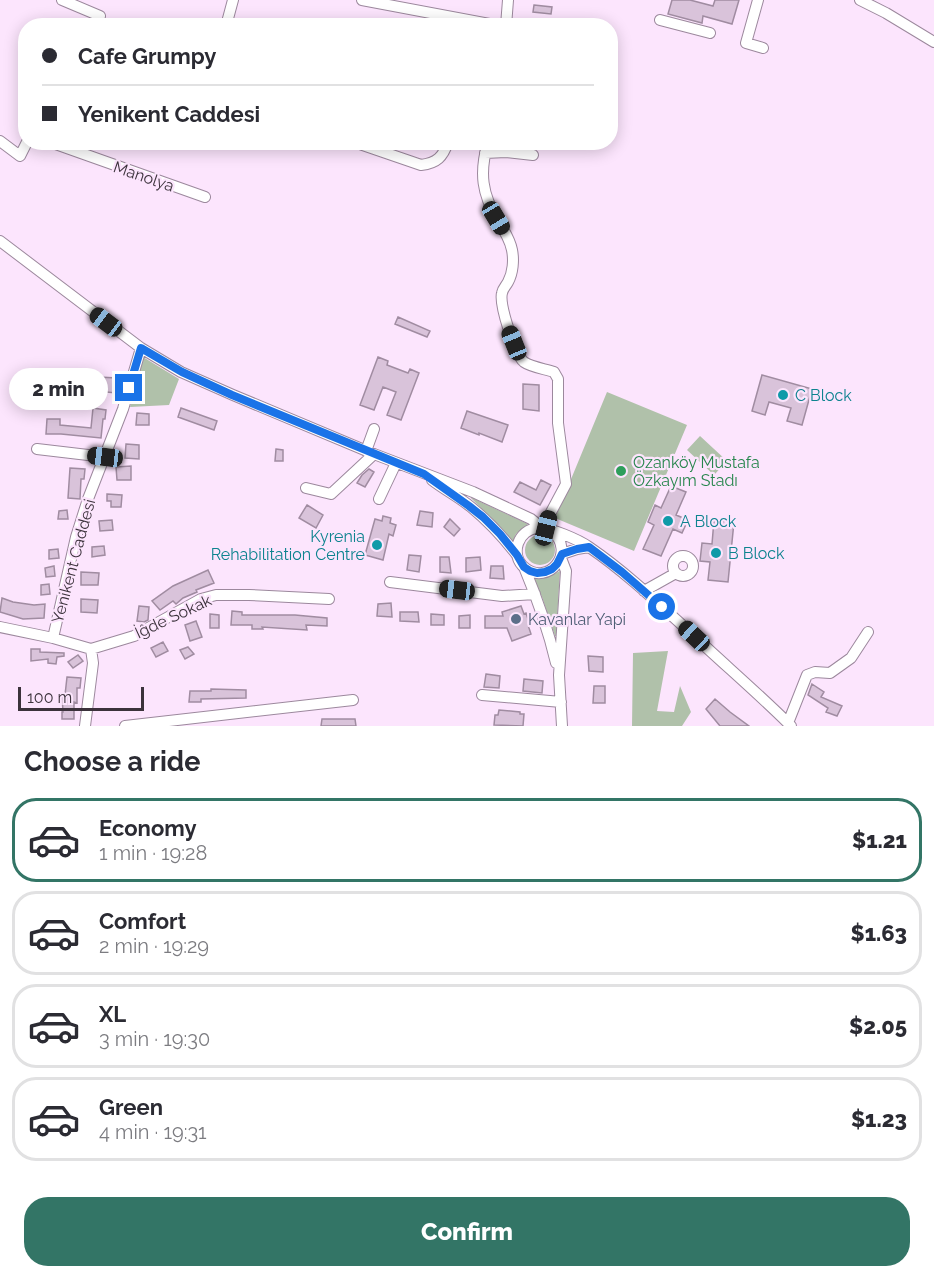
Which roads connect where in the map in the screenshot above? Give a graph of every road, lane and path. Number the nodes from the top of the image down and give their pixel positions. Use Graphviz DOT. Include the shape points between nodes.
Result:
graph roads {
  1 [pos="62,0"];
  2 [pos="233,0"];
  3 [pos="362,0"];
  4 [pos="508,0"];
  5 [pos="758,0"];
  6 [pos="860,0"];
  7 [pos="100,16"];
  8 [pos="228,18"];
  9 [pos="458,18"];
  10 [pos="507,18"];
  11 [pos="660,20"];
  12 [pos="710,33"];
  13 [pos="934,42"];
  14 [pos="763,48"];
  15 [pos="0,141"];
  16 [pos="23,150"];
  17 [pos="73,150"];
  18 [pos="377,150"];
  19 [pos="445,150"];
  20 [pos="487,150"];
  21 [pos="496,150"];
  22 [pos="533,155"];
  23 [pos="205,197"];
  24 [pos="0,241"];
  25 [pos="141,348"];
  26 [pos="374,429"];
  27 [pos="37,449"];
  28 [pos="370,452"];
  29 [pos="105,457"];
  30 [pos="396,463"];
  31 [pos="424,474"];
  32 [pos="306,488"];
  33 [pos="379,499"];
  34 [pos="547,529"];
  35 [pos="589,547"];
  36 [pos="517,555"];
  37 [pos="561,556"];
  38 [pos="524,567"];
  39 [pos="675,573"];
  40 [pos="390,582"];
  41 [pos="644,591"];
  42 [pos="536,594"];
  43 [pos="329,599"];
  44 [pos="0,627"];
  45 [pos="868,632"];
  46 [pos="53,638"];
  47 [pos="91,649"];
  48 [pos="559,675"];
  49 [pos="482,695"];
  50 [pos="353,700"];
  51 [pos="561,702"];
  52 [pos="790,724"];
  53 [pos="84,726"];
  54 [pos="125,726"];
  55 [pos="562,726"];
  1 -- 7 [label="street"];
  2 -- 8 [label="street"];
  3 -- 9 [label="street"];
  4 -- 10 [label="street"];
  5 -- 14 [label="street" via="746,43"];
  6 -- 13 [label="street"];
  11 -- 12 [label="street"];
  15 -- 16 [label="street" via="20,156"];
  17 -- 23 [label="street, Manolya"];
  18 -- 19 [label="street" via="421,165 430,164"];
  20 -- 34 [label="street" via="482,171 486,195 512,250 513,268 501,300 508,329 525,363 554,372 558,379 558,423 566,484 549,516"];
  21 -- 22 [label="street"];
  24 -- 25 [label="street"];
  25 -- 28 [label="street" via="232,395"];
  25 -- 29 [label="street, Yenikent Caddesi"];
  26 -- 28 [label="street"];
  27 -- 29 [label="street"];
  28 -- 30 [label="street"];
  28 -- 32 [label="street" via="331,494"];
  29 -- 46 [label="street, Yenikent Caddesi" via="76,537"];
  30 -- 31 [label="street"];
  30 -- 33 [label="street"];
  31 -- 34 [label="street" via="483,496"];
  31 -- 36 [label="street" via="483,517"];
  34 -- 35 [label="street"];
  34 -- 36 [label="street" via="528,530 519,541"];
  34 -- 37 [label="street" via="560,541"];
  35 -- 37 [label="street"];
  35 -- 41 [label="street"];
  36 -- 38 [label="street"];
  37 -- 38 [label="street" via="545,572"];
  37 -- 48 [label="street" via="566,571"];
  38 -- 42 [label="street"];
  39 -- 41 [label="street"];
  40 -- 42 [label="street" via="502,596"];
  41 -- 52 [label="street"];
  42 -- 48 [label="street"];
  43 -- 47 [label="street, İĝde Sokak" via="249,595 201,599 134,636"];
  44 -- 46 [label="street"];
  45 -- 52 [label="street" via="851,658 830,673 807,675"];
  46 -- 47 [label="street"];
  47 -- 53 [label="street" via="93,663"];
  48 -- 51 [label="street"];
  49 -- 51 [label="street"];
  50 -- 54 [label="street"];
  51 -- 55 [label="street"];
}
